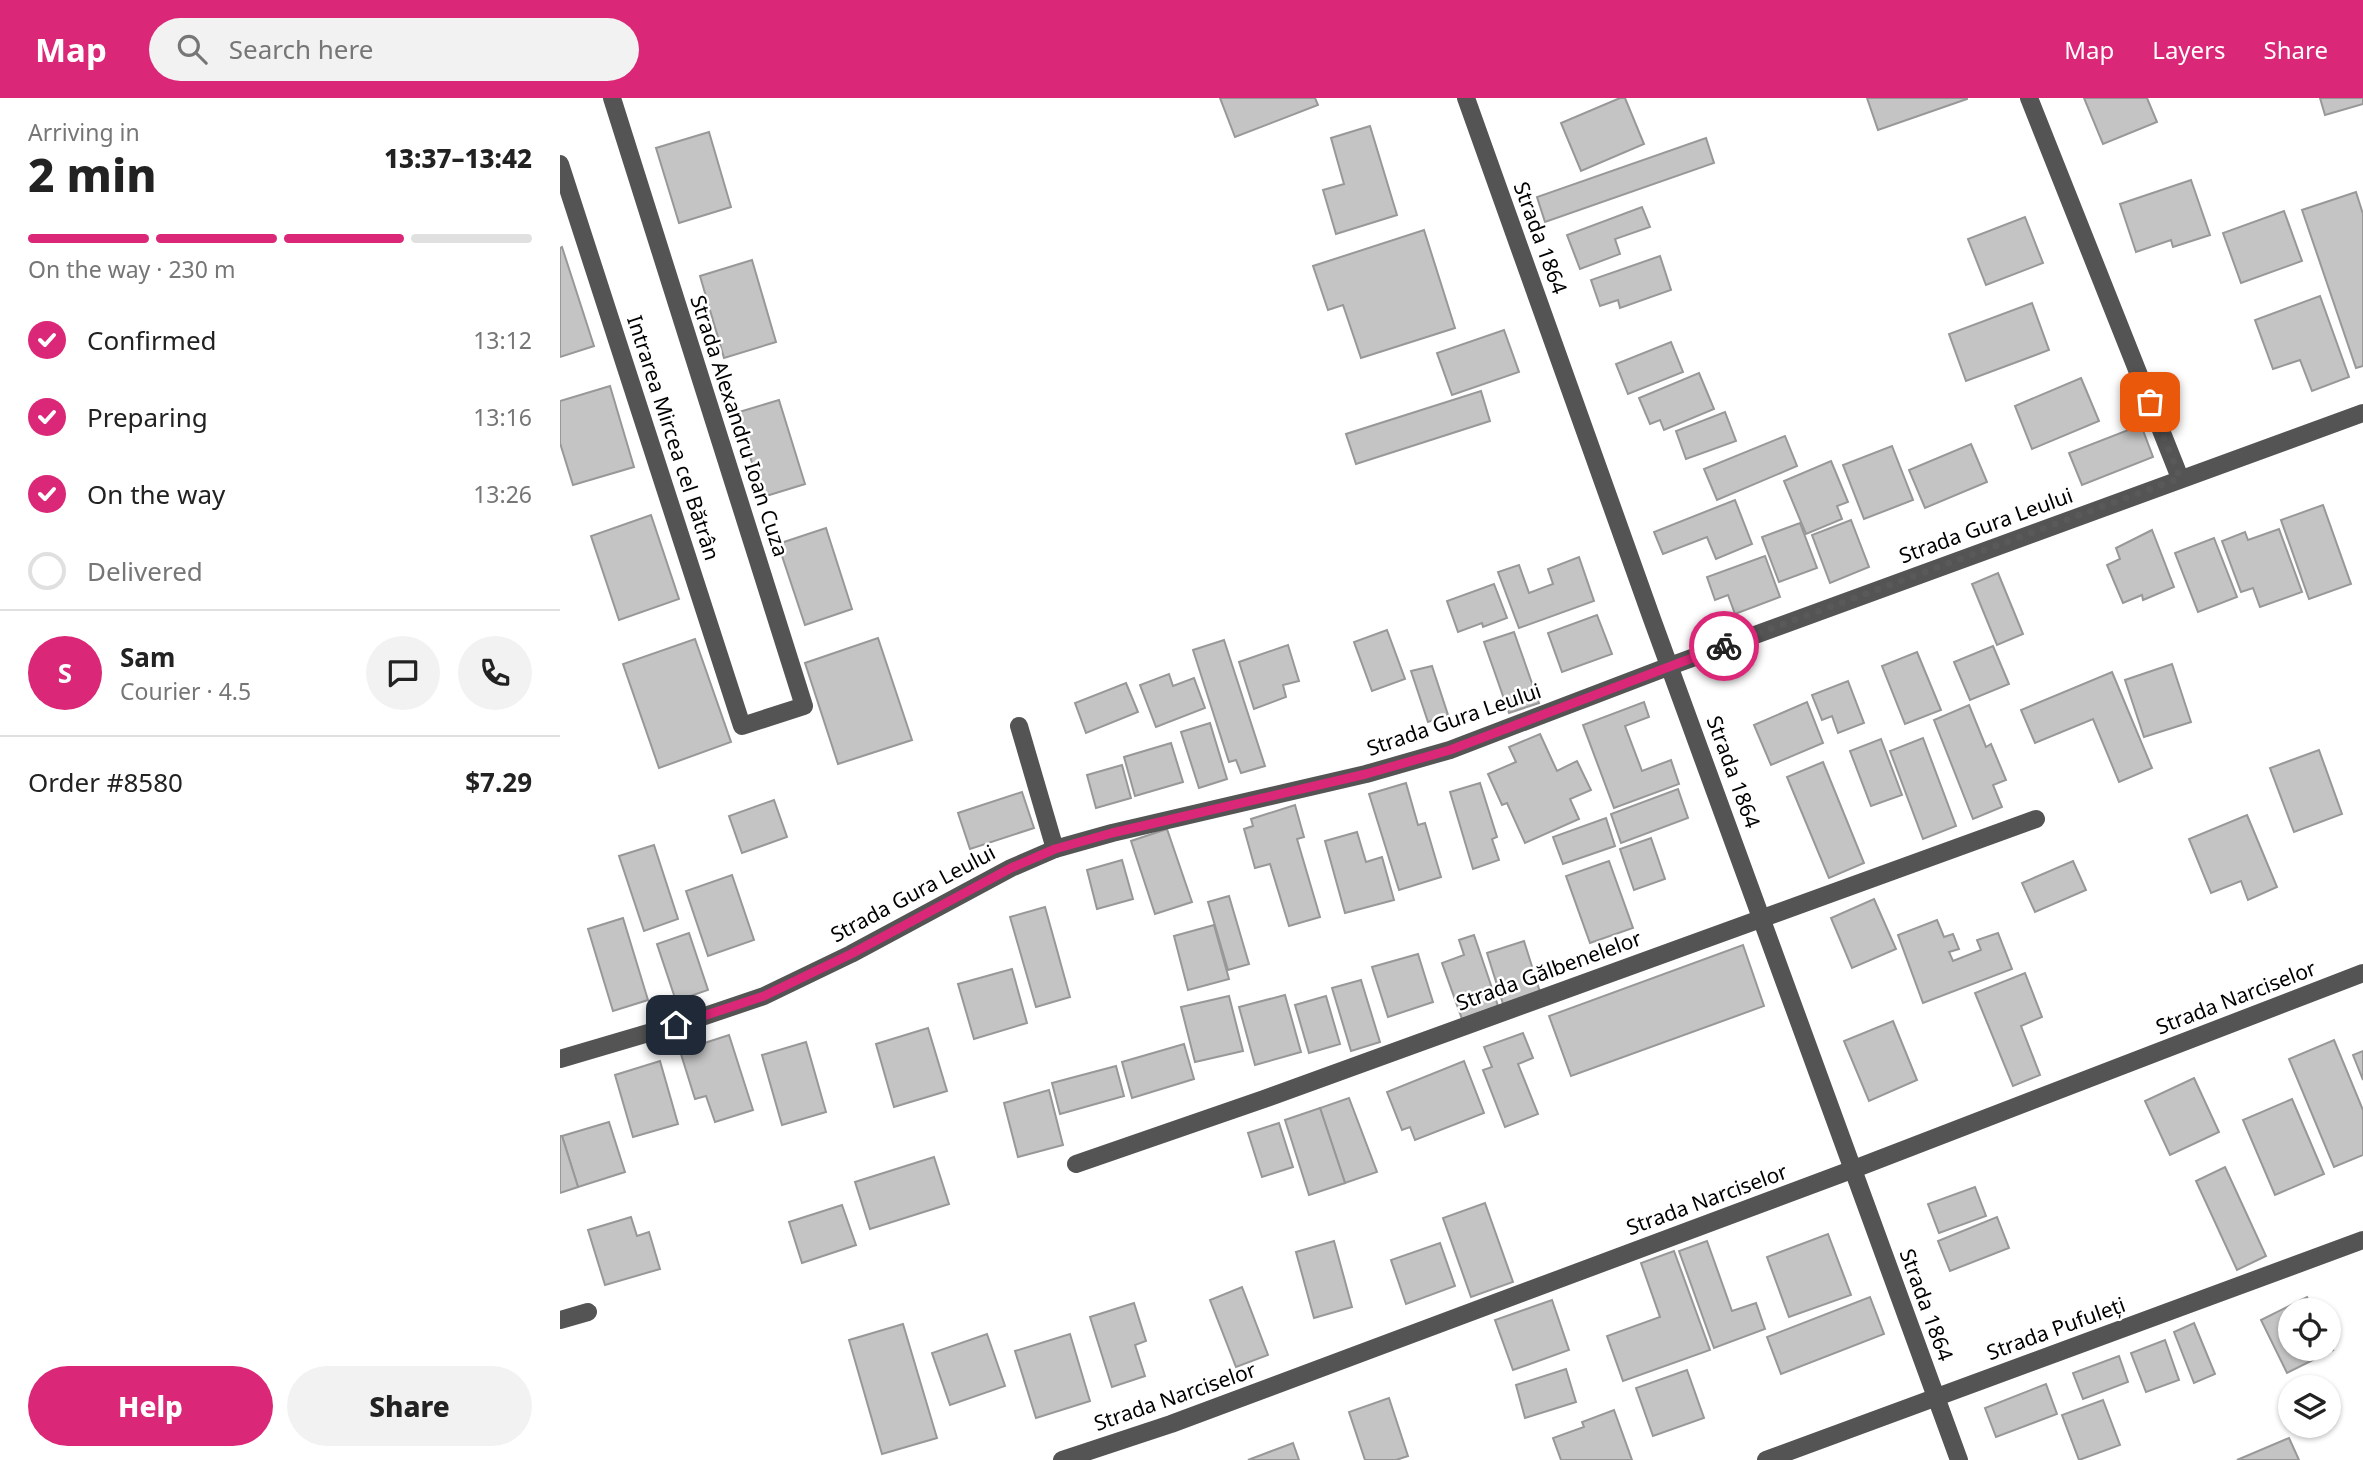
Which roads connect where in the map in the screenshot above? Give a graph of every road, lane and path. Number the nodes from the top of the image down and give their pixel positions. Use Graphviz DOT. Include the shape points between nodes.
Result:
graph roads {
  1 [pos="612,98"];
  2 [pos="1466,98"];
  3 [pos="2029,98"];
  4 [pos="560,164"];
  5 [pos="2363,413"];
  6 [pos="2180,478"];
  7 [pos="1670,666"];
  8 [pos="742,726"];
  9 [pos="1019,726"];
  10 [pos="2036,819"];
  11 [pos="1055,849"];
  12 [pos="1762,918"];
  13 [pos="2363,973"];
  14 [pos="560,1059"];
  15 [pos="1076,1164"];
  16 [pos="1854,1170"];
  17 [pos="2363,1240"];
  18 [pos="588,1312"];
  19 [pos="560,1320"];
  20 [pos="1935,1398"];
  21 [pos="1062,1460"];
  22 [pos="1766,1460"];
  23 [pos="1959,1460"];
  1 -- 8 [label="street, Strada Alexandru Ioan Cuza" via="804,706"];
  2 -- 7 [label="street, Strada 1864"];
  3 -- 6 [label="street"];
  4 -- 8 [label="street, Intrarea Mircea cel Bătrân"];
  5 -- 6 [label="street, Strada Gura Leului"];
  6 -- 7 [label="street, Strada Gura Leului"];
  7 -- 11 [label="street, Strada Gura Leului" via="1450,750"];
  7 -- 12 [label="street, Strada 1864"];
  9 -- 11 [label="street"];
  10 -- 12 [label="street, Strada Gălbenelelor"];
  11 -- 14 [label="street, Strada Gura Leului" via="764,996"];
  12 -- 15 [label="street, Strada Gălbenelelor"];
  12 -- 16 [label="street, Strada 1864"];
  13 -- 16 [label="street, Strada Narciselor"];
  16 -- 20 [label="street, Strada 1864"];
  16 -- 21 [label="street, Strada Narciselor" via="1171,1424"];
  17 -- 20 [label="street, Strada Pufuleți"];
  18 -- 19 [label="street"];
  20 -- 22 [label="street, Strada Pufuleți"];
  20 -- 23 [label="street, Strada 1864"];
}
